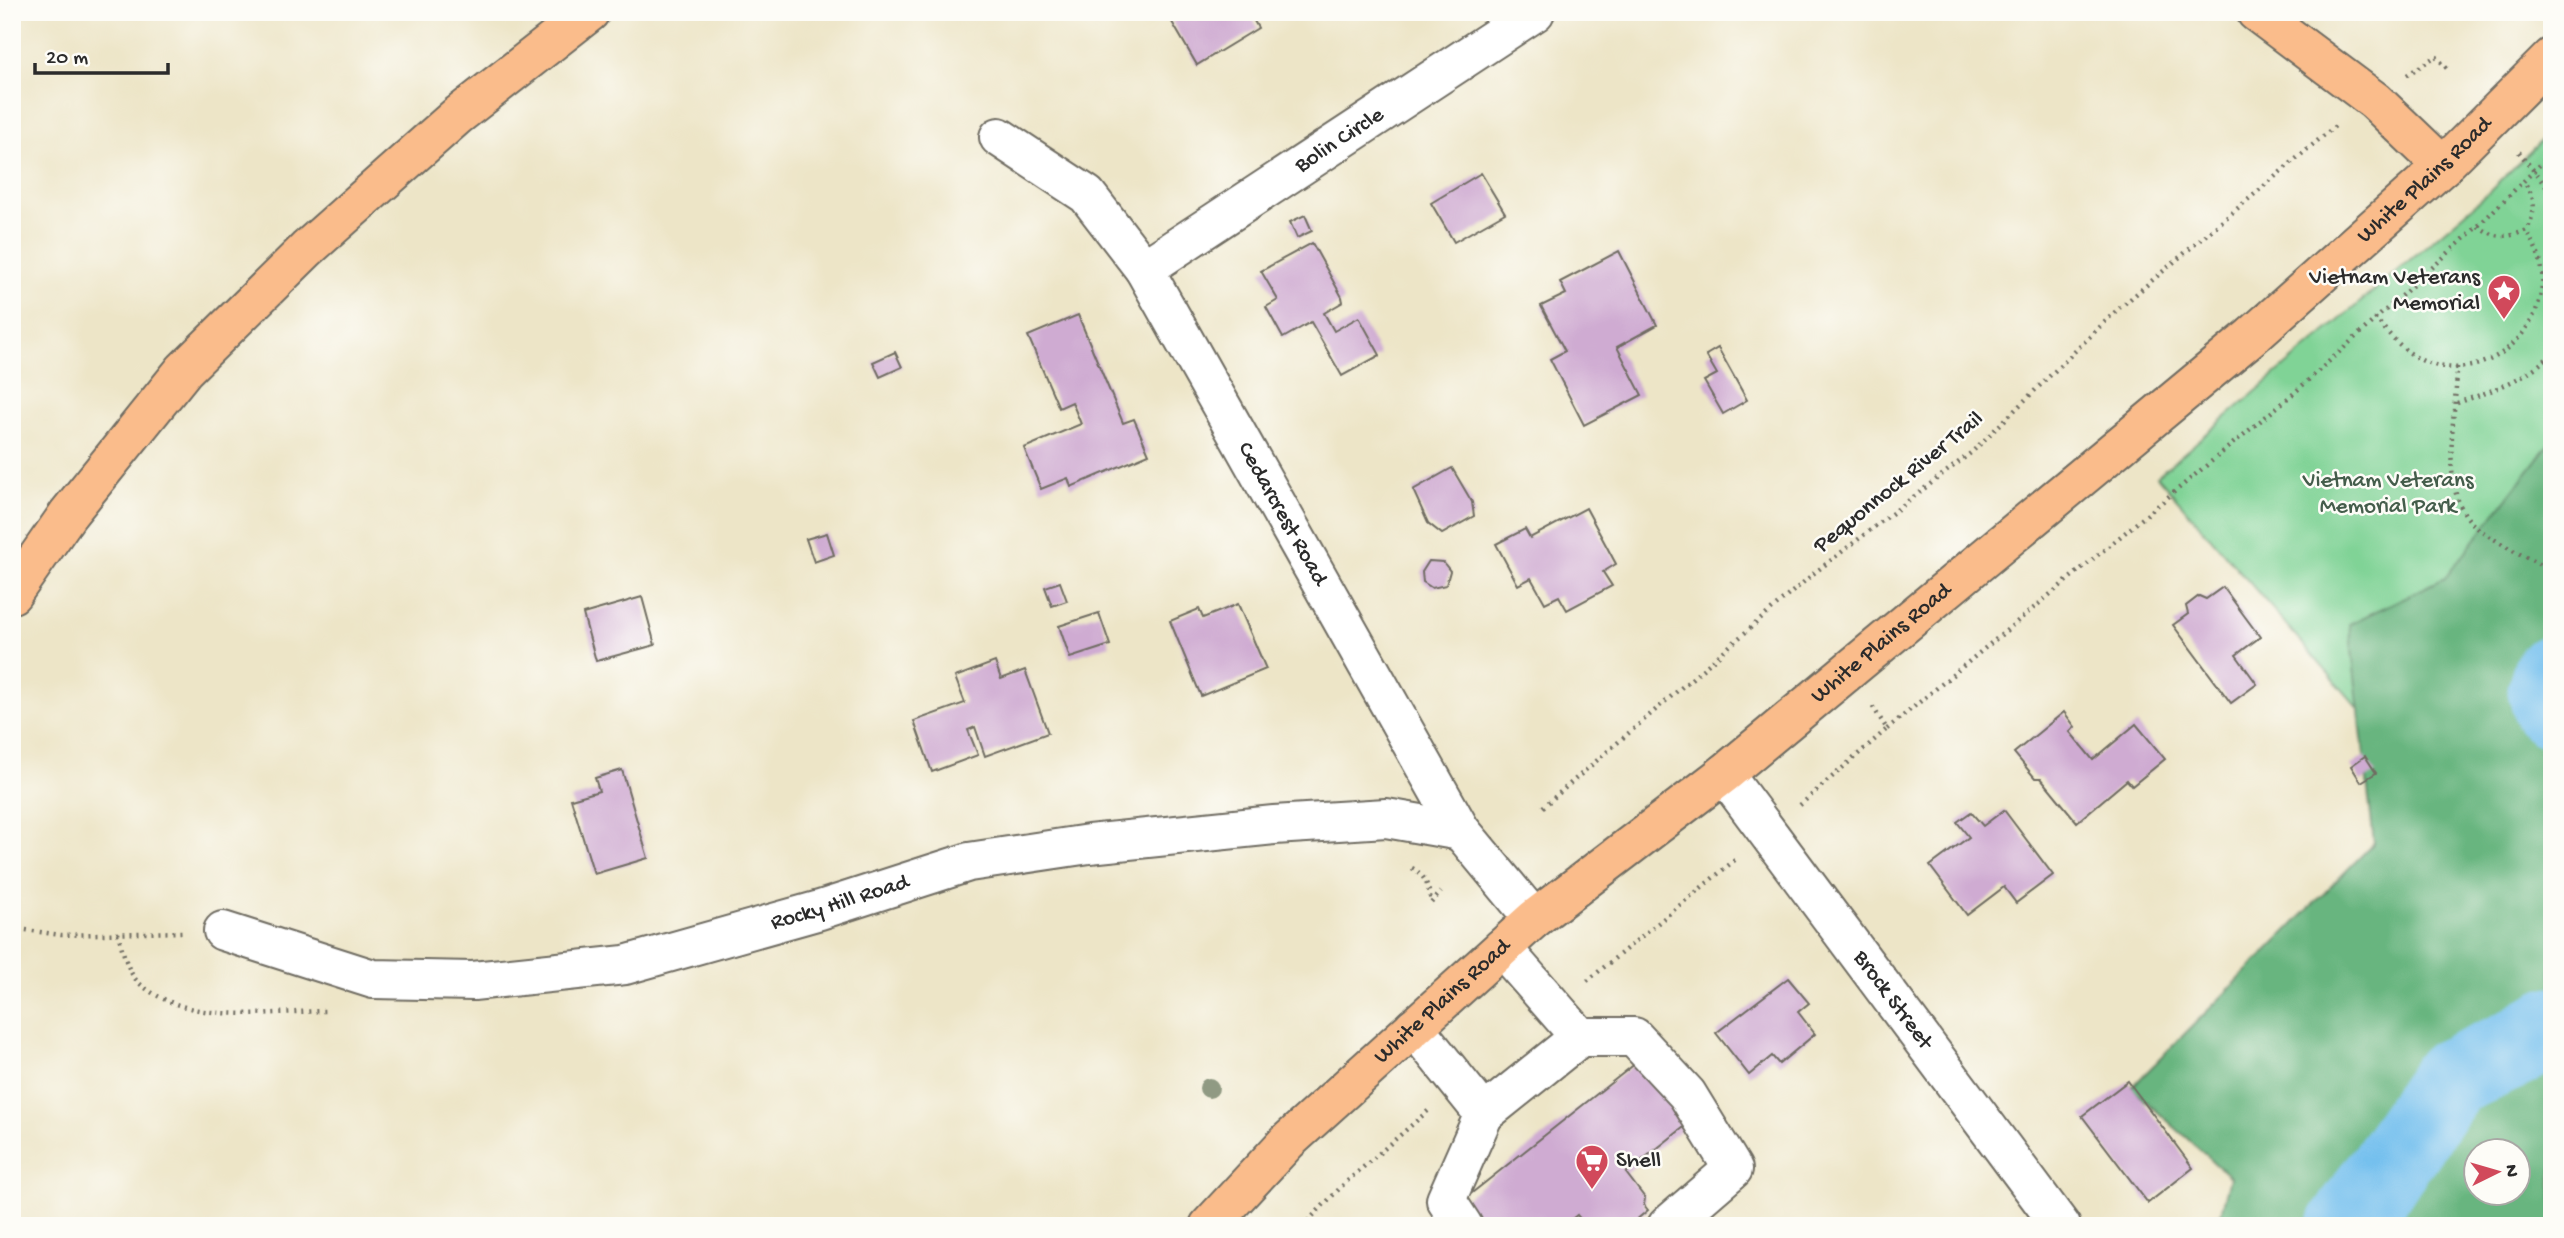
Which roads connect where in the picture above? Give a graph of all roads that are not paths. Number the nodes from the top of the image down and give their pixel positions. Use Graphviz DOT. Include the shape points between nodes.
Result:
graph roads {
  1 [pos="590,12"];
  2 [pos="1535,12"];
  3 [pos="2256,12"];
  4 [pos="2552,57"];
  5 [pos="999,137"];
  6 [pos="2443,166"];
  7 [pos="1144,270"];
  8 [pos="12,594"];
  9 [pos="1724,774"];
  10 [pos="1461,831"];
  11 [pos="1534,919"];
  12 [pos="223,930"];
  13 [pos="1502,948"];
  14 [pos="1414,1027"];
  15 [pos="1580,1037"];
  16 [pos="1484,1114"];
  17 [pos="1209,1226"];
  18 [pos="1463,1226"];
  19 [pos="1667,1226"];
  20 [pos="2061,1226"];
  1 -- 8 [label="main road" via="457,116 307,249 184,370 68,514"];
  2 -- 7 [label="street, Bolin Circle"];
  3 -- 6 [label="main road" via="2362,90"];
  4 -- 6 [label="main road, White Plains Road"];
  5 -- 7 [label="street, Cedarcrest Road" via="1087,195"];
  6 -- 9 [label="main road, White Plains Road" via="2252,336"];
  7 -- 10 [label="street, Cedarcrest Road"];
  9 -- 11 [label="main road, White Plains Road"];
  9 -- 20 [label="street, Brock Street"];
  10 -- 11 [label="street, Cedarcrest Road"];
  10 -- 12 [label="street, Rocky Hill Road" via="1386,818 1274,825 1088,844 969,862 625,965 473,981 373,979"];
  11 -- 13 [label="main road, White Plains Road"];
  13 -- 14 [label="main road, White Plains Road"];
  13 -- 15 [label="street"];
  14 -- 16 [label="street"];
  14 -- 17 [label="main road, White Plains Road" via="1287,1142"];
  15 -- 16 [label="street"];
  15 -- 19 [label="street" via="1634,1037 1687,1094 1733,1169"];
  16 -- 18 [label="street" via="1446,1200"];
}
